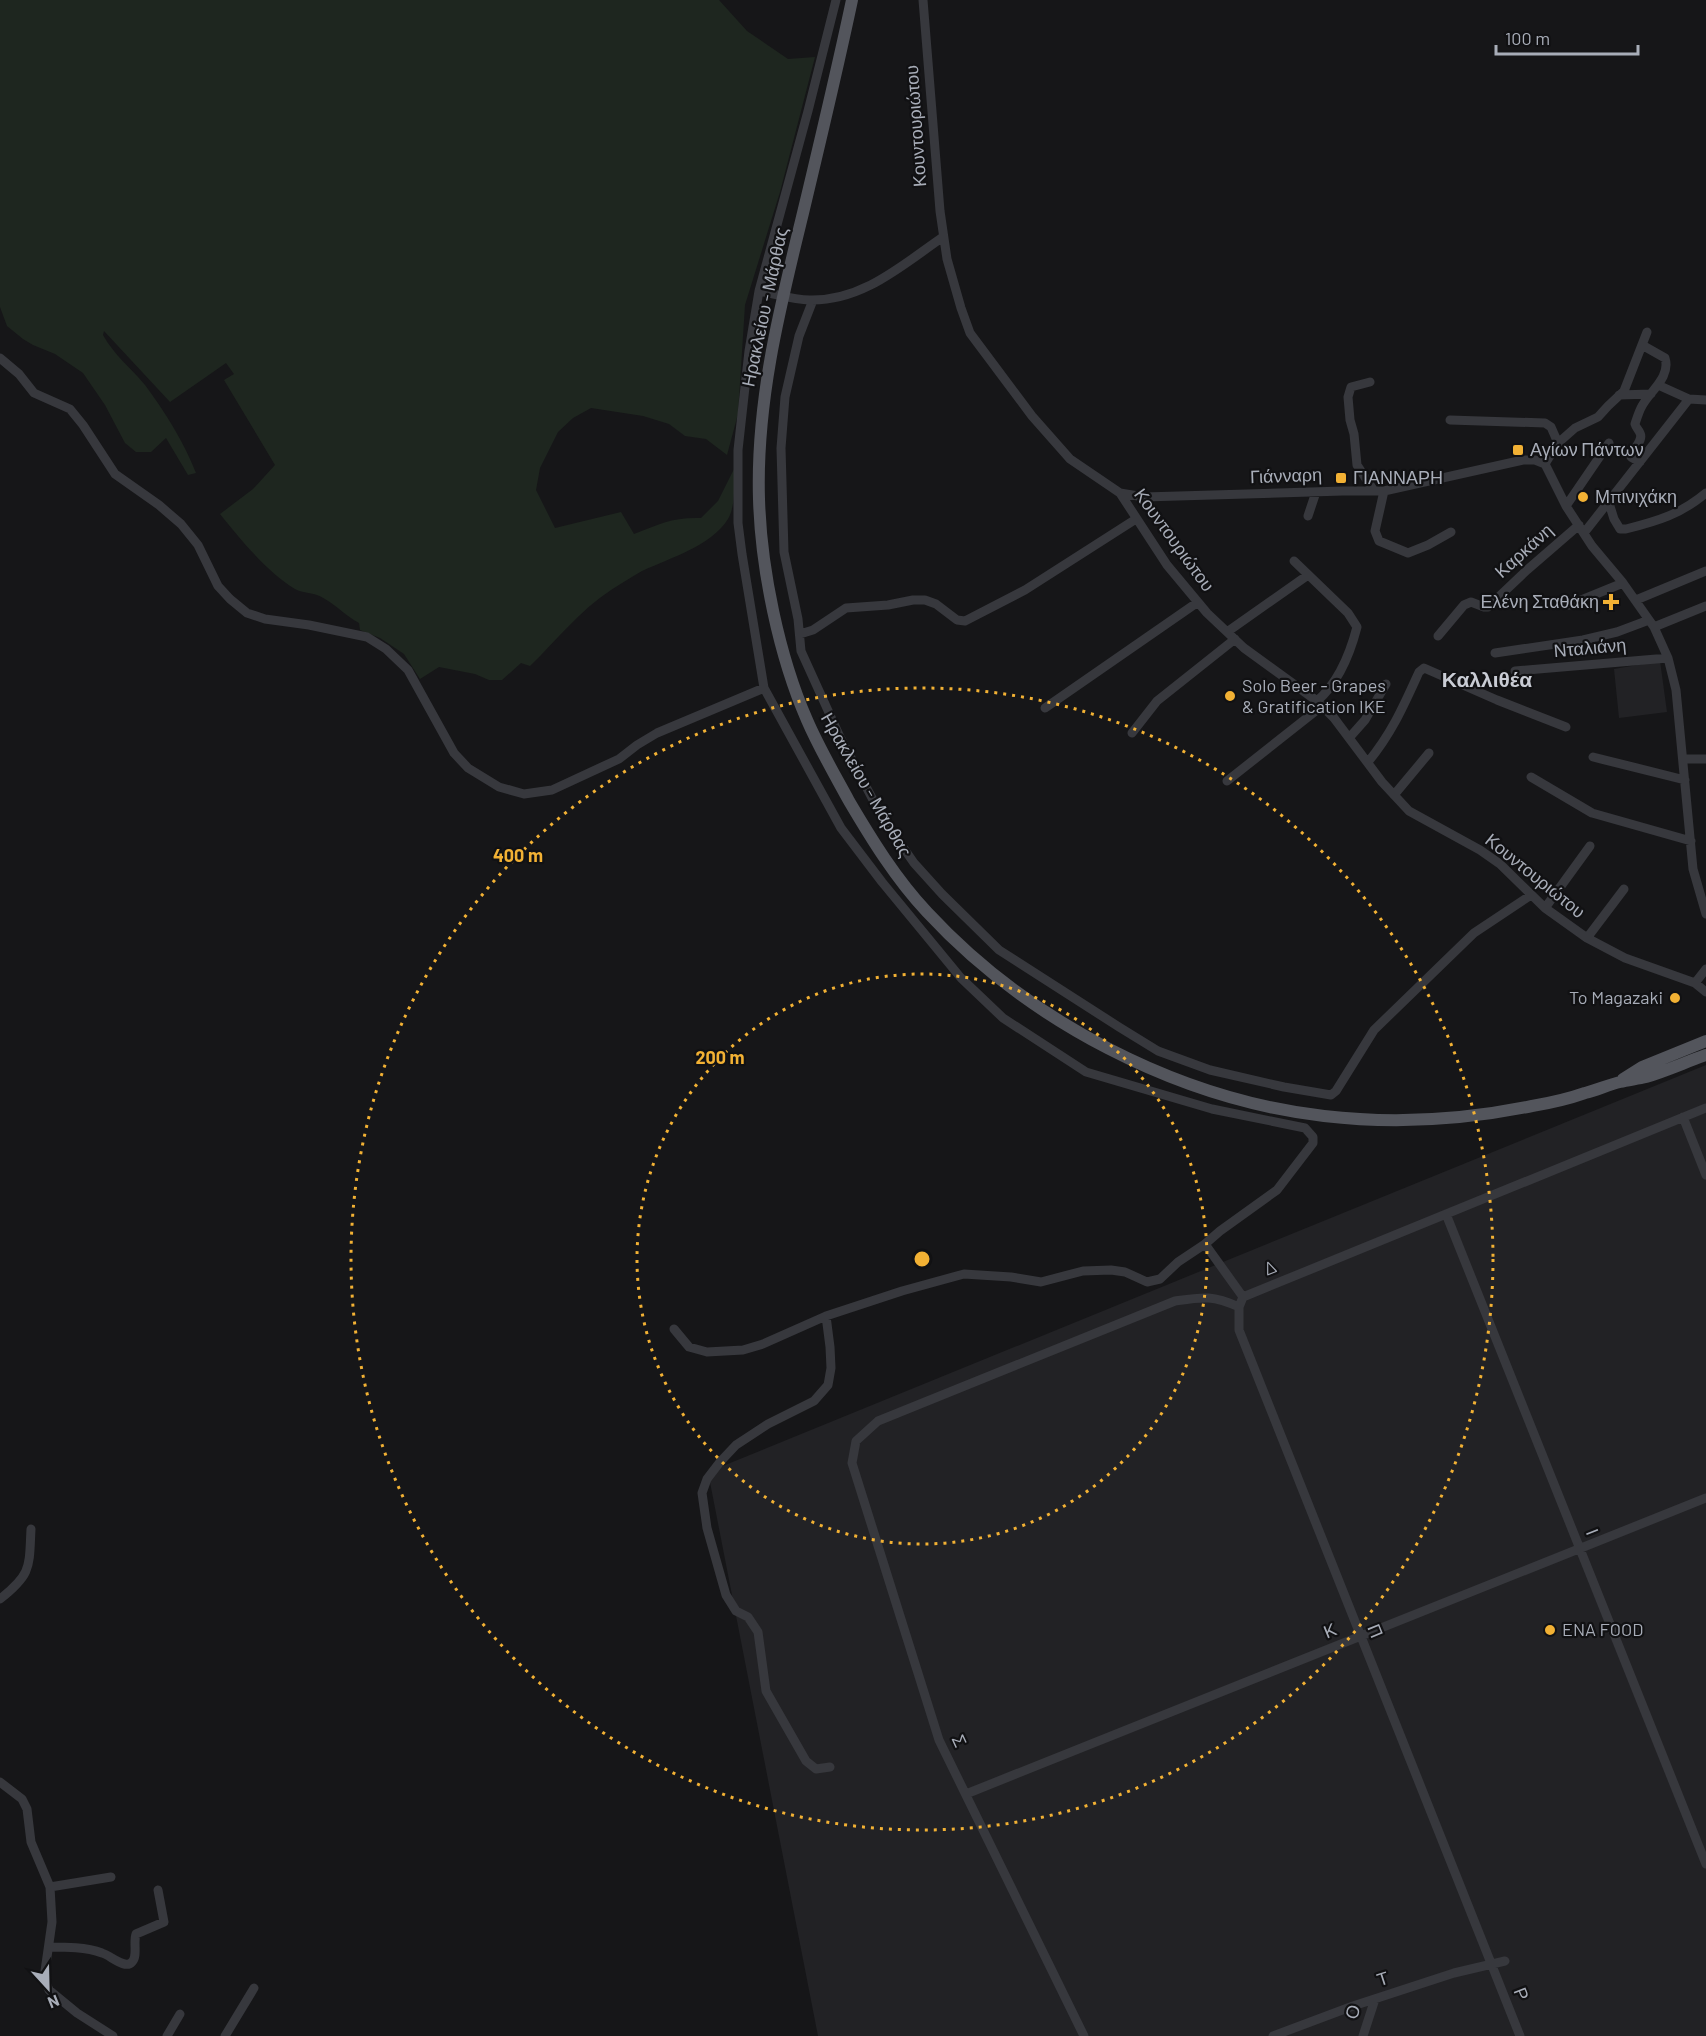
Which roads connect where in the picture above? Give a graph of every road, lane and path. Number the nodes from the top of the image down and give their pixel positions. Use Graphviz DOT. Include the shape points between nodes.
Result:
graph roads {
  1 [pos="836,0"];
  2 [pos="852,0"];
  3 [pos="923,0"];
  4 [pos="943,237"];
  5 [pos="759,291"];
  6 [pos="813,300"];
  7 [pos="1647,332"];
  8 [pos="1642,345"];
  9 [pos="0,357"];
  10 [pos="1370,382"];
  11 [pos="1659,385"];
  12 [pos="1651,394"];
  13 [pos="1619,395"];
  14 [pos="1689,399"];
  15 [pos="1706,400"];
  16 [pos="1450,420"];
  17 [pos="1558,442"];
  18 [pos="1609,443"];
  19 [pos="1640,462"];
  20 [pos="1545,464"];
  21 [pos="1379,491"];
  22 [pos="1316,492"];
  23 [pos="1120,493"];
  24 [pos="1706,493"];
  25 [pos="1609,503"];
  26 [pos="1566,506"];
  27 [pos="1308,516"];
  28 [pos="1136,519"];
  29 [pos="1581,529"];
  30 [pos="1451,532"];
  31 [pos="1294,561"];
  32 [pos="1706,571"];
  33 [pos="1308,574"];
  34 [pos="1623,583"];
  35 [pos="1636,600"];
  36 [pos="1198,602"];
  37 [pos="1569,605"];
  38 [pos="1706,606"];
  39 [pos="1652,623"];
  40 [pos="1227,632"];
  41 [pos="800,634"];
  42 [pos="1438,636"];
  43 [pos="1235,639"];
  44 [pos="1495,653"];
  45 [pos="1668,658"];
  46 [pos="1515,671"];
  47 [pos="1386,684"];
  48 [pos="764,688"];
  49 [pos="1320,704"];
  50 [pos="1045,708"];
  51 [pos="1566,727"];
  52 [pos="1132,732"];
  53 [pos="1349,738"];
  54 [pos="1429,753"];
  55 [pos="1593,757"];
  56 [pos="1684,759"];
  57 [pos="1706,759"];
  58 [pos="1368,762"];
  59 [pos="1531,777"];
  60 [pos="1685,780"];
  61 [pos="1227,781"];
  62 [pos="1394,795"];
  63 [pos="1691,841"];
  64 [pos="1590,846"];
  65 [pos="1624,889"];
  66 [pos="1531,895"];
  67 [pos="1545,909"];
  68 [pos="1706,914"];
  69 [pos="1587,938"];
  70 [pos="1706,969"];
  71 [pos="1695,983"];
  72 [pos="1706,992"];
  73 [pos="1706,1041"];
  74 [pos="1706,1055"];
  75 [pos="1617,1082"];
  76 [pos="1706,1108"];
  77 [pos="1683,1117"];
  78 [pos="1706,1175"];
  79 [pos="1446,1214"];
  80 [pos="1205,1244"];
  81 [pos="1243,1297"];
  82 [pos="1239,1307"];
  83 [pos="826,1316"];
  84 [pos="674,1329"];
  85 [pos="1706,1498"];
  86 [pos="31,1529"];
  87 [pos="1580,1548"];
  88 [pos="0,1599"];
  89 [pos="1360,1637"];
  90 [pos="830,1767"];
  91 [pos="0,1782"];
  92 [pos="966,1794"];
  93 [pos="1706,1864"];
  94 [pos="111,1877"];
  95 [pos="50,1887"];
  96 [pos="158,1890"];
  97 [pos="49,1947"];
  98 [pos="1505,1960"];
  99 [pos="1492,1964"];
  100 [pos="254,1988"];
  101 [pos="1375,1999"];
  102 [pos="180,2014"];
  103 [pos="113,2036"];
  104 [pos="166,2036"];
  105 [pos="225,2036"];
  106 [pos="1084,2036"];
  107 [pos="1273,2036"];
  108 [pos="1363,2036"];
  109 [pos="1520,2036"];
  1 -- 5 [label="street"];
  2 -- 75 [label="main road, Ηρακλείου - Μάρθας" via="765,381 759,502 774,614 789,671 831,769 892,869 962,948 1051,1016 1124,1056 1200,1089 1257,1106 1325,1116 1434,1119 1531,1107"];
  3 -- 4 [label="street, Κουντουριώτου"];
  4 -- 6 [label="street" via="861,291"];
  4 -- 23 [label="street, Κουντουριώτου" via="970,333 1063,451 1093,477"];
  5 -- 6 [label="street"];
  5 -- 48 [label="street" via="738,450 738,494 742,554"];
  6 -- 41 [label="street" via="793,358 782,437 784,552"];
  7 -- 8 [label="street"];
  8 -- 11 [label="street" via="1665,358"];
  8 -- 13 [label="street"];
  9 -- 48 [label="street" via="34,393 70,409 115,474 181,524 230,599 247,613 265,619 367,637 386,649 408,670 454,753 468,768 499,787 524,794 552,790 619,759 657,733"];
  10 -- 21 [label="street" via="1351,387 1348,397 1358,465"];
  11 -- 12 [label="street"];
  11 -- 14 [label="street"];
  12 -- 13 [label="street"];
  12 -- 19 [label="street" via="1635,424 1641,440 1631,457"];
  13 -- 17 [label="street" via="1598,417"];
  14 -- 15 [label="street"];
  14 -- 19 [label="street"];
  16 -- 17 [label="street" via="1545,423"];
  17 -- 20 [label="street"];
  18 -- 26 [label="street"];
  19 -- 25 [label="street"];
  20 -- 21 [label="street, Γιάνναρη" via="1523,460"];
  20 -- 26 [label="street"];
  21 -- 22 [label="street, Γιάνναρη"];
  21 -- 30 [label="street" via="1375,531 1379,541 1408,553"];
  22 -- 23 [label="street, Γιάνναρη" via="1144,497"];
  22 -- 27 [label="street"];
  23 -- 28 [label="street, Κουντουριώτου"];
  24 -- 25 [label="street" via="1674,515 1626,529 1617,525"];
  25 -- 29 [label="street"];
  26 -- 29 [label="street"];
  28 -- 36 [label="street, Κουντουριώτου" via="1167,566"];
  28 -- 41 [label="street" via="1025,590 965,621 957,620 936,604 913,600 846,608"];
  29 -- 34 [label="street"];
  29 -- 42 [label="street, Καρκάνη" via="1527,570 1488,607 1471,602 1464,605"];
  31 -- 33 [label="street"];
  32 -- 35 [label="street"];
  33 -- 40 [label="street"];
  33 -- 49 [label="street" via="1357,627 1336,680"];
  34 -- 35 [label="street"];
  34 -- 37 [label="street"];
  35 -- 39 [label="street"];
  36 -- 40 [label="street, Κουντουριώτου"];
  36 -- 50 [label="street"];
  38 -- 39 [label="street"];
  39 -- 44 [label="street" via="1583,640"];
  39 -- 45 [label="street"];
  40 -- 43 [label="street, Κουντουριώτου"];
  41 -- 66 [label="street" via="806,663 882,817 935,886 999,950 1158,1051 1210,1070 1331,1095 1374,1030 1474,933"];
  43 -- 49 [label="street, Κουντουριώτου"];
  43 -- 52 [label="street" via="1157,701"];
  45 -- 46 [label="street, Νταλιάνη"];
  45 -- 56 [label="street"];
  47 -- 53 [label="street" via="1365,720"];
  48 -- 80 [label="street" via="841,828 961,978 1003,1018 1086,1072 1212,1109 1305,1128 1313,1137 1313,1143 1277,1190"];
  49 -- 53 [label="street, Κουντουριώτου"];
  49 -- 61 [label="street"];
  51 -- 58 [label="street" via="1424,668 1384,743"];
  53 -- 58 [label="street, Κουντουριώτου"];
  54 -- 62 [label="street"];
  55 -- 60 [label="street"];
  56 -- 57 [label="street"];
  56 -- 60 [label="street"];
  58 -- 62 [label="street, Κουντουριώτου"];
  59 -- 63 [label="street" via="1592,813"];
  60 -- 63 [label="street"];
  62 -- 66 [label="street, Κουντουριώτου" via="1409,811 1500,864"];
  63 -- 68 [label="street" via="1693,869"];
  64 -- 67 [label="street"];
  65 -- 69 [label="street"];
  66 -- 67 [label="street, Κουντουριώτου"];
  67 -- 69 [label="street, Κουντουριώτου"];
  69 -- 71 [label="street, Κουντουριώτου" via="1625,958"];
  70 -- 71 [label="street"];
  71 -- 72 [label="street, Κουντουριώτου"];
  73 -- 75 [label="main road, Ηρακλείου - Μάρθας" via="1642,1067"];
  74 -- 75 [label="main road, Ηρακλείου - Μάρθας" via="1646,1077"];
  76 -- 77 [label="street, Δ"];
  77 -- 78 [label="street"];
  77 -- 79 [label="street, Δ"];
  79 -- 81 [label="street, Δ"];
  79 -- 87 [label="street, Ι"];
  80 -- 81 [label="street"];
  80 -- 83 [label="street" via="1154,1281 1111,1270 1083,1271 1041,1282 964,1274"];
  81 -- 82 [label="street"];
  82 -- 89 [label="street, Π" via="1239,1330"];
  82 -- 92 [label="street, Σ" via="1220,1299 1175,1301 878,1421 856,1442 852,1463 939,1740"];
  83 -- 84 [label="street" via="763,1344 721,1352 689,1347"];
  83 -- 90 [label="street" via="831,1368 828,1386 814,1401 736,1445 707,1479 702,1493 707,1528 726,1595 758,1632 766,1690 806,1761 816,1768"];
  85 -- 87 [label="street, Κ"];
  86 -- 88 [label="street" via="29,1567 20,1582"];
  87 -- 89 [label="street, Κ"];
  87 -- 93 [label="street, Ι"];
  89 -- 92 [label="street, Κ"];
  89 -- 99 [label="street, Π"];
  91 -- 95 [label="street" via="22,1799 31,1842"];
  92 -- 106 [label="street, Σ"];
  94 -- 95 [label="street"];
  95 -- 97 [label="street"];
  96 -- 97 [label="street" via="164,1922 136,1934 131,1964 100,1952"];
  97 -- 103 [label="street" via="44,1978 49,1990"];
  98 -- 99 [label="street, Τ"];
  99 -- 101 [label="street, Τ"];
  99 -- 109 [label="street, Ρ"];
  100 -- 105 [label="street"];
  101 -- 107 [label="street, Τ"];
  101 -- 108 [label="street, Ο"];
  102 -- 104 [label="street"];
}
